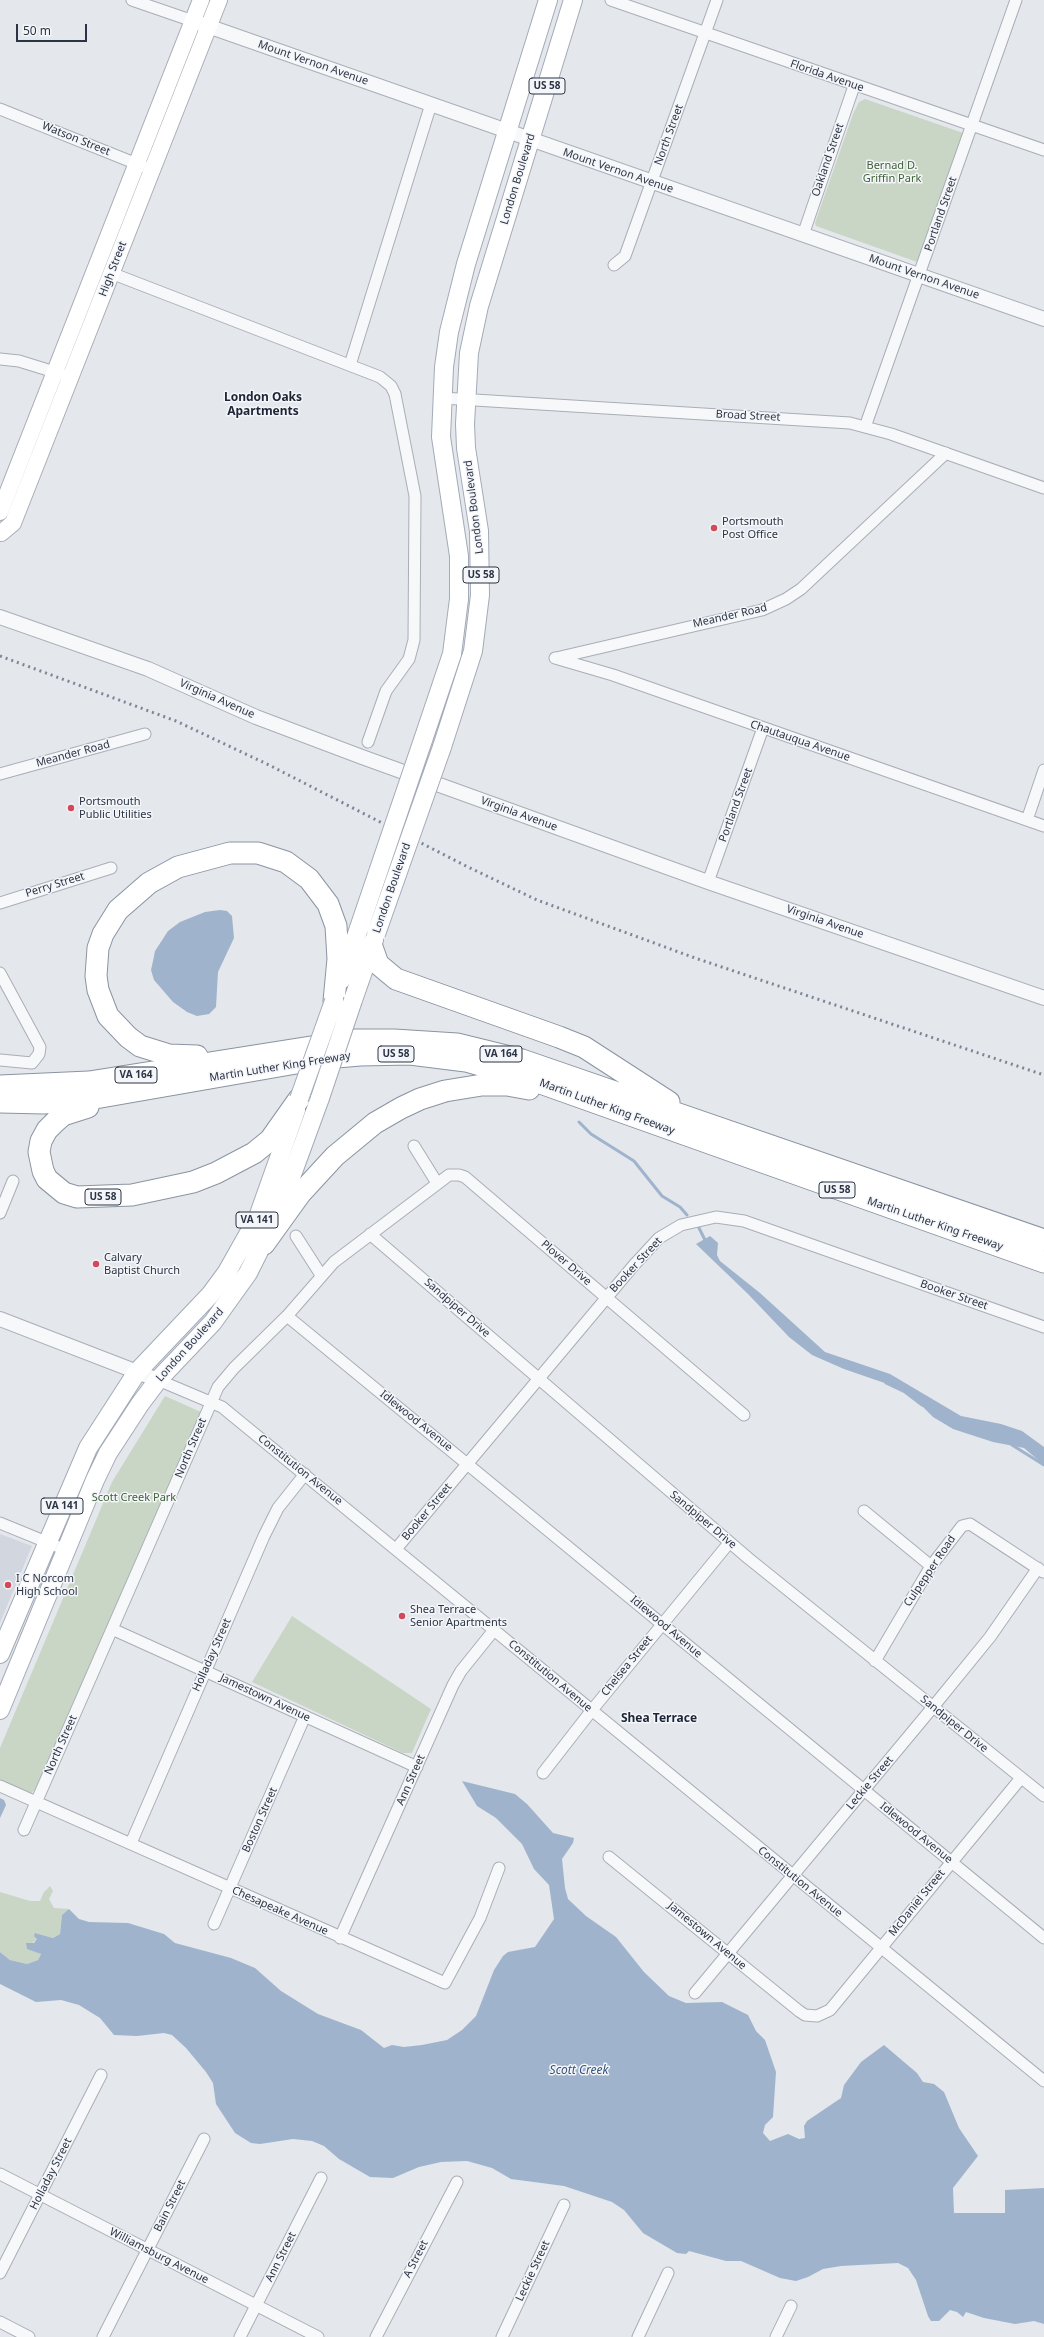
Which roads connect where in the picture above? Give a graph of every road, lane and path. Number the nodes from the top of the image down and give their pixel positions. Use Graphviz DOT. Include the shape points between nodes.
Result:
graph roads {
  1 [pos="132,0"];
  2 [pos="202,0"];
  3 [pos="219,0"];
  4 [pos="548,0"];
  5 [pos="573,0"];
  6 [pos="611,0"];
  7 [pos="717,0"];
  8 [pos="1016,0"];
  9 [pos="193,21"];
  10 [pos="208,26"];
  11 [pos="706,34"];
  12 [pos="854,86"];
  13 [pos="431,104"];
  14 [pos="0,108"];
  15 [pos="972,126"];
  16 [pos="508,131"];
  17 [pos="530,139"];
  18 [pos="1044,150"];
  19 [pos="137,164"];
  20 [pos="152,170"];
  21 [pos="652,183"];
  22 [pos="803,234"];
  23 [pos="614,265"];
  24 [pos="111,273"];
  25 [pos="920,276"];
  26 [pos="1044,319"];
  27 [pos="0,359"];
  28 [pos="350,365"];
  29 [pos="64,375"];
  30 [pos="442,398"];
  31 [pos="465,399"];
  32 [pos="865,427"];
  33 [pos="946,453"];
  34 [pos="1044,488"];
  35 [pos="0,512"];
  36 [pos="0,531"];
  37 [pos="0,617"];
  38 [pos="555,658"];
  39 [pos="763,728"];
  40 [pos="145,734"];
  41 [pos="368,742"];
  42 [pos="1044,770"];
  43 [pos="0,774"];
  44 [pos="1027,820"];
  45 [pos="1044,826"];
  46 [pos="111,868"];
  47 [pos="708,882"];
  48 [pos="0,903"];
  49 [pos="374,941"];
  50 [pos="0,973"];
  51 [pos="1044,998"];
  52 [pos="344,1000"];
  53 [pos="272,1052"];
  54 [pos="0,1060"];
  55 [pos="0,1086"];
  56 [pos="154,1089"];
  57 [pos="309,1099"];
  58 [pos="0,1102"];
  59 [pos="631,1116"];
  60 [pos="721,1128"];
  61 [pos="414,1146"];
  62 [pos="13,1181"];
  63 [pos="437,1183"];
  64 [pos="0,1213"];
  65 [pos="1018,1231"];
  66 [pos="370,1234"];
  67 [pos="296,1236"];
  68 [pos="1044,1236"];
  69 [pos="1044,1240"];
  70 [pos="264,1244"];
  71 [pos="1044,1262"];
  72 [pos="322,1275"];
  73 [pos="606,1298"];
  74 [pos="287,1316"];
  75 [pos="0,1319"];
  76 [pos="1044,1327"];
  77 [pos="137,1372"];
  78 [pos="538,1378"];
  79 [pos="158,1380"];
  80 [pos="211,1401"];
  81 [pos="744,1415"];
  82 [pos="468,1464"];
  83 [pos="305,1474"];
  84 [pos="864,1511"];
  85 [pos="0,1523"];
  86 [pos="47,1542"];
  87 [pos="730,1543"];
  88 [pos="396,1549"];
  89 [pos="66,1550"];
  90 [pos="931,1566"];
  91 [pos="1041,1570"];
  92 [pos="662,1624"];
  93 [pos="112,1629"];
  94 [pos="494,1630"];
  95 [pos="0,1654"];
  96 [pos="875,1661"];
  97 [pos="206,1670"];
  98 [pos="933,1707"];
  99 [pos="0,1710"];
  100 [pos="592,1710"];
  101 [pos="305,1716"];
  102 [pos="417,1767"];
  103 [pos="543,1773"];
  104 [pos="1021,1778"];
  105 [pos="0,1786"];
  106 [pos="864,1790"];
  107 [pos="1044,1796"];
  108 [pos="36,1800"];
  109 [pos="24,1830"];
  110 [pos="131,1843"];
  111 [pos="609,1857"];
  112 [pos="951,1862"];
  113 [pos="499,1868"];
  114 [pos="793,1876"];
  115 [pos="230,1888"];
  116 [pos="214,1924"];
  117 [pos="340,1938"];
  118 [pos="1044,1938"];
  119 [pos="880,1948"];
  120 [pos="728,1954"];
  121 [pos="695,1993"];
  122 [pos="805,2014"];
  123 [pos="101,2075"];
  124 [pos="1044,2081"];
  125 [pos="204,2139"];
  126 [pos="0,2174"];
  127 [pos="321,2178"];
  128 [pos="456,2182"];
  129 [pos="40,2195"];
  130 [pos="564,2205"];
  131 [pos="148,2250"];
  132 [pos="0,2273"];
  133 [pos="668,2274"];
  134 [pos="256,2305"];
  135 [pos="790,2306"];
  136 [pos="0,2322"];
  137 [pos="506,2336"];
  138 [pos="29,2337"];
  139 [pos="104,2337"];
  140 [pos="240,2337"];
  141 [pos="318,2337"];
  142 [pos="376,2337"];
  143 [pos="638,2337"];
  144 [pos="776,2337"];
  1 -- 9 [label="street"];
  2 -- 9 [label="main road, High Street"];
  3 -- 10 [label="main road, High Street"];
  4 -- 16 [label="main road, London Boulevard / US 58"];
  5 -- 17 [label="main road, London Boulevard / US 58"];
  6 -- 11 [label="street, Florida Avenue"];
  7 -- 11 [label="street, North Street"];
  8 -- 15 [label="street, Portland Street"];
  9 -- 10 [label="street, Mount Vernon Avenue"];
  9 -- 19 [label="main road, High Street"];
  10 -- 13 [label="street, Mount Vernon Avenue"];
  10 -- 20 [label="main road, High Street"];
  11 -- 12 [label="street, Florida Avenue"];
  11 -- 21 [label="street, North Street"];
  12 -- 15 [label="street, Florida Avenue"];
  12 -- 22 [label="street, Oakland Street"];
  13 -- 16 [label="street, Mount Vernon Avenue"];
  13 -- 28 [label="street"];
  14 -- 19 [label="street, Watson Street"];
  15 -- 18 [label="street, Florida Avenue"];
  15 -- 25 [label="street, Portland Street"];
  16 -- 17 [label="street, Mount Vernon Avenue"];
  16 -- 30 [label="main road, London Boulevard / US 58" via="456,298 449,332"];
  17 -- 21 [label="street, Mount Vernon Avenue"];
  17 -- 31 [label="main road, London Boulevard / US 58" via="479,306 469,353"];
  19 -- 20 [label="street, Watson Street"];
  19 -- 29 [label="main road, High Street"];
  20 -- 24 [label="main road, High Street"];
  21 -- 22 [label="street, Mount Vernon Avenue"];
  21 -- 23 [label="street, North Street" via="625,256"];
  22 -- 25 [label="street, Mount Vernon Avenue"];
  24 -- 28 [label="street"];
  24 -- 29 [label="main road, High Street"];
  25 -- 26 [label="street, Mount Vernon Avenue"];
  25 -- 32 [label="street, Portland Street"];
  27 -- 29 [label="street" via="19,361"];
  28 -- 41 [label="street" via="385,380 395,394 411,468 416,508 413,649 405,666 386,691"];
  29 -- 35 [label="main road, High Street"];
  29 -- 36 [label="main road, High Street" via="14,523"];
  30 -- 31 [label="street, Broad Street"];
  30 -- 52 [label="main road, London Boulevard / US 58, bridge" via="441,438 459,556 459,599 452,654 359,928"];
  31 -- 32 [label="street, Broad Street" via="813,420"];
  31 -- 49 [label="main road, London Boulevard / US 58, bridge" via="466,448 479,531 480,595 473,650"];
  32 -- 33 [label="street, Broad Street"];
  33 -- 34 [label="street, Broad Street"];
  33 -- 38 [label="street, Meander Road" via="800,589 786,599 762,610"];
  37 -- 47 [label="street, Virginia Avenue" via="148,669 256,717 362,757"];
  38 -- 39 [label="street, Chautauqua Avenue" via="613,675"];
  39 -- 44 [label="street, Chautauqua Avenue"];
  39 -- 47 [label="street, Portland Street"];
  40 -- 43 [label="street, Meander Road"];
  42 -- 44 [label="street"];
  44 -- 45 [label="street, Chautauqua Avenue"];
  46 -- 48 [label="street, Perry Street"];
  47 -- 51 [label="street, Virginia Avenue"];
  49 -- 52 [label="main road, London Boulevard"];
  49 -- 60 [label="highway, US 58" via="378,964 396,979 560,1036 584,1047 678,1108"];
  50 -- 54 [label="street" via="40,1047 39,1054 32,1063"];
  52 -- 53 [label="highway" via="333,918 319,889 298,869 272,856 230,852 195,860 149,883 118,910 109,922 98,948 96,976 102,1003 108,1016 128,1038 140,1046 169,1055"];
  52 -- 57 [label="main road, London Boulevard / US 58, bridge"];
  53 -- 55 [label="highway, VA 164" via="89,1082"];
  53 -- 60 [label="highway, Martin Luther King Freeway / VA 164" via="355,1040 457,1044 522,1060"];
  56 -- 57 [label="highway, US 58" via="106,1104 72,1110 55,1122 44,1136 40,1152 43,1171 54,1187 77,1197 93,1198 132,1195 194,1182 216,1174 254,1152 270,1140"];
  56 -- 58 [label="highway, VA 164" via="84,1100 44,1103"];
  56 -- 59 [label="highway, Martin Luther King Freeway / US 58" via="326,1058 386,1053 410,1054 499,1069"];
  57 -- 70 [label="main road, London Boulevard / VA 141" via="290,1182"];
  57 -- 77 [label="main road, London Boulevard / VA 141" via="247,1239 210,1296"];
  59 -- 70 [label="highway" via="507,1085 482,1085 445,1091 420,1099 375,1123 334,1156 300,1194"];
  59 -- 71 [label="highway, Martin Luther King Freeway / US 58"];
  60 -- 65 [label="highway, Martin Luther King Freeway / US 58"];
  61 -- 63 [label="street"];
  62 -- 64 [label="street"];
  63 -- 66 [label="street, North Street"];
  63 -- 73 [label="street, Plover Drive" via="452,1175 466,1177"];
  65 -- 68 [label="highway"];
  65 -- 69 [label="highway, Martin Luther King Freeway / US 58"];
  66 -- 72 [label="street, North Street" via="334,1262"];
  66 -- 78 [label="street, Sandpiper Drive"];
  67 -- 72 [label="street"];
  70 -- 79 [label="main road, London Boulevard / VA 141" via="248,1273 213,1322"];
  72 -- 74 [label="street, North Street"];
  73 -- 76 [label="street, Booker Street" via="659,1238 681,1225 716,1217 744,1222"];
  73 -- 78 [label="street, Booker Street"];
  73 -- 81 [label="street, Plover Drive"];
  74 -- 80 [label="street, North Street" via="223,1380"];
  74 -- 82 [label="street, Idlewood Avenue"];
  75 -- 77 [label="street, Constitution Avenue"];
  77 -- 79 [label="street, Constitution Avenue"];
  77 -- 86 [label="main road, London Boulevard / VA 141" via="88,1448"];
  78 -- 82 [label="street, Booker Street"];
  78 -- 87 [label="street, Sandpiper Drive"];
  79 -- 80 [label="street, Constitution Avenue"];
  79 -- 89 [label="main road, London Boulevard / VA 141" via="108,1453"];
  80 -- 83 [label="street, Constitution Avenue" via="222,1407"];
  80 -- 93 [label="street, North Street"];
  82 -- 88 [label="street, Booker Street"];
  82 -- 92 [label="street, Idlewood Avenue"];
  83 -- 88 [label="street, Constitution Avenue"];
  83 -- 97 [label="street, Holladay Street" via="278,1508"];
  84 -- 90 [label="street"];
  85 -- 86 [label="street"];
  86 -- 89 [label="street"];
  86 -- 95 [label="main road, London Boulevard / VA 141"];
  87 -- 92 [label="street, Chelsea Street"];
  87 -- 96 [label="street, Sandpiper Drive"];
  88 -- 94 [label="street, Constitution Avenue"];
  89 -- 99 [label="main road, London Boulevard / VA 141"];
  90 -- 91 [label="street, Culpepper Road" via="962,1526 970,1524"];
  90 -- 96 [label="street, Culpepper Road"];
  91 -- 98 [label="street, Leckie Street"];
  92 -- 100 [label="street, Chelsea Street"];
  92 -- 106 [label="street, Idlewood Avenue"];
  93 -- 97 [label="street, Jamestown Avenue"];
  93 -- 108 [label="street, North Street"];
  94 -- 100 [label="street, Constitution Avenue"];
  94 -- 102 [label="street, Ann Street" via="458,1676"];
  96 -- 98 [label="street, Sandpiper Drive"];
  97 -- 101 [label="street, Jamestown Avenue"];
  97 -- 110 [label="street, Holladay Street"];
  98 -- 104 [label="street, Sandpiper Drive"];
  98 -- 106 [label="street, Leckie Street"];
  100 -- 103 [label="street, Chelsea Street"];
  100 -- 114 [label="street, Constitution Avenue"];
  101 -- 102 [label="street, Jamestown Avenue"];
  101 -- 115 [label="street, Boston Street"];
  102 -- 117 [label="street, Ann Street"];
  104 -- 107 [label="street, Sandpiper Drive"];
  104 -- 112 [label="street, McDaniel Street"];
  105 -- 108 [label="street, Chesapeake Avenue"];
  106 -- 112 [label="street, Idlewood Avenue"];
  106 -- 114 [label="street, Leckie Street"];
  108 -- 109 [label="street, North Street"];
  108 -- 110 [label="street, Chesapeake Avenue"];
  110 -- 115 [label="street, Chesapeake Avenue"];
  111 -- 120 [label="street, Jamestown Avenue"];
  112 -- 118 [label="street, Idlewood Avenue"];
  112 -- 119 [label="street, McDaniel Street"];
  113 -- 117 [label="street, Chesapeake Avenue" via="480,1918 445,1983"];
  114 -- 119 [label="street, Constitution Avenue"];
  114 -- 120 [label="street, Leckie Street"];
  115 -- 116 [label="street, Boston Street"];
  115 -- 117 [label="street, Chesapeake Avenue"];
  119 -- 122 [label="street, McDaniel Street" via="830,2010 817,2016"];
  119 -- 124 [label="street, Constitution Avenue"];
  120 -- 121 [label="street, Leckie Street"];
  120 -- 122 [label="street, Jamestown Avenue"];
  123 -- 129 [label="street, Holladay Street"];
  125 -- 131 [label="street, Bain Street"];
  126 -- 129 [label="street, Williamsburg Avenue"];
  127 -- 134 [label="street, Ann Street"];
  128 -- 142 [label="street, A Street"];
  129 -- 131 [label="street, Williamsburg Avenue"];
  129 -- 132 [label="street, Holladay Street"];
  130 -- 137 [label="street, Leckie Street"];
  131 -- 134 [label="street, Williamsburg Avenue"];
  131 -- 139 [label="street, Bain Street"];
  133 -- 143 [label="street"];
  134 -- 140 [label="street, Ann Street"];
  134 -- 141 [label="street, Williamsburg Avenue"];
  135 -- 144 [label="street"];
  136 -- 138 [label="street"];
}
